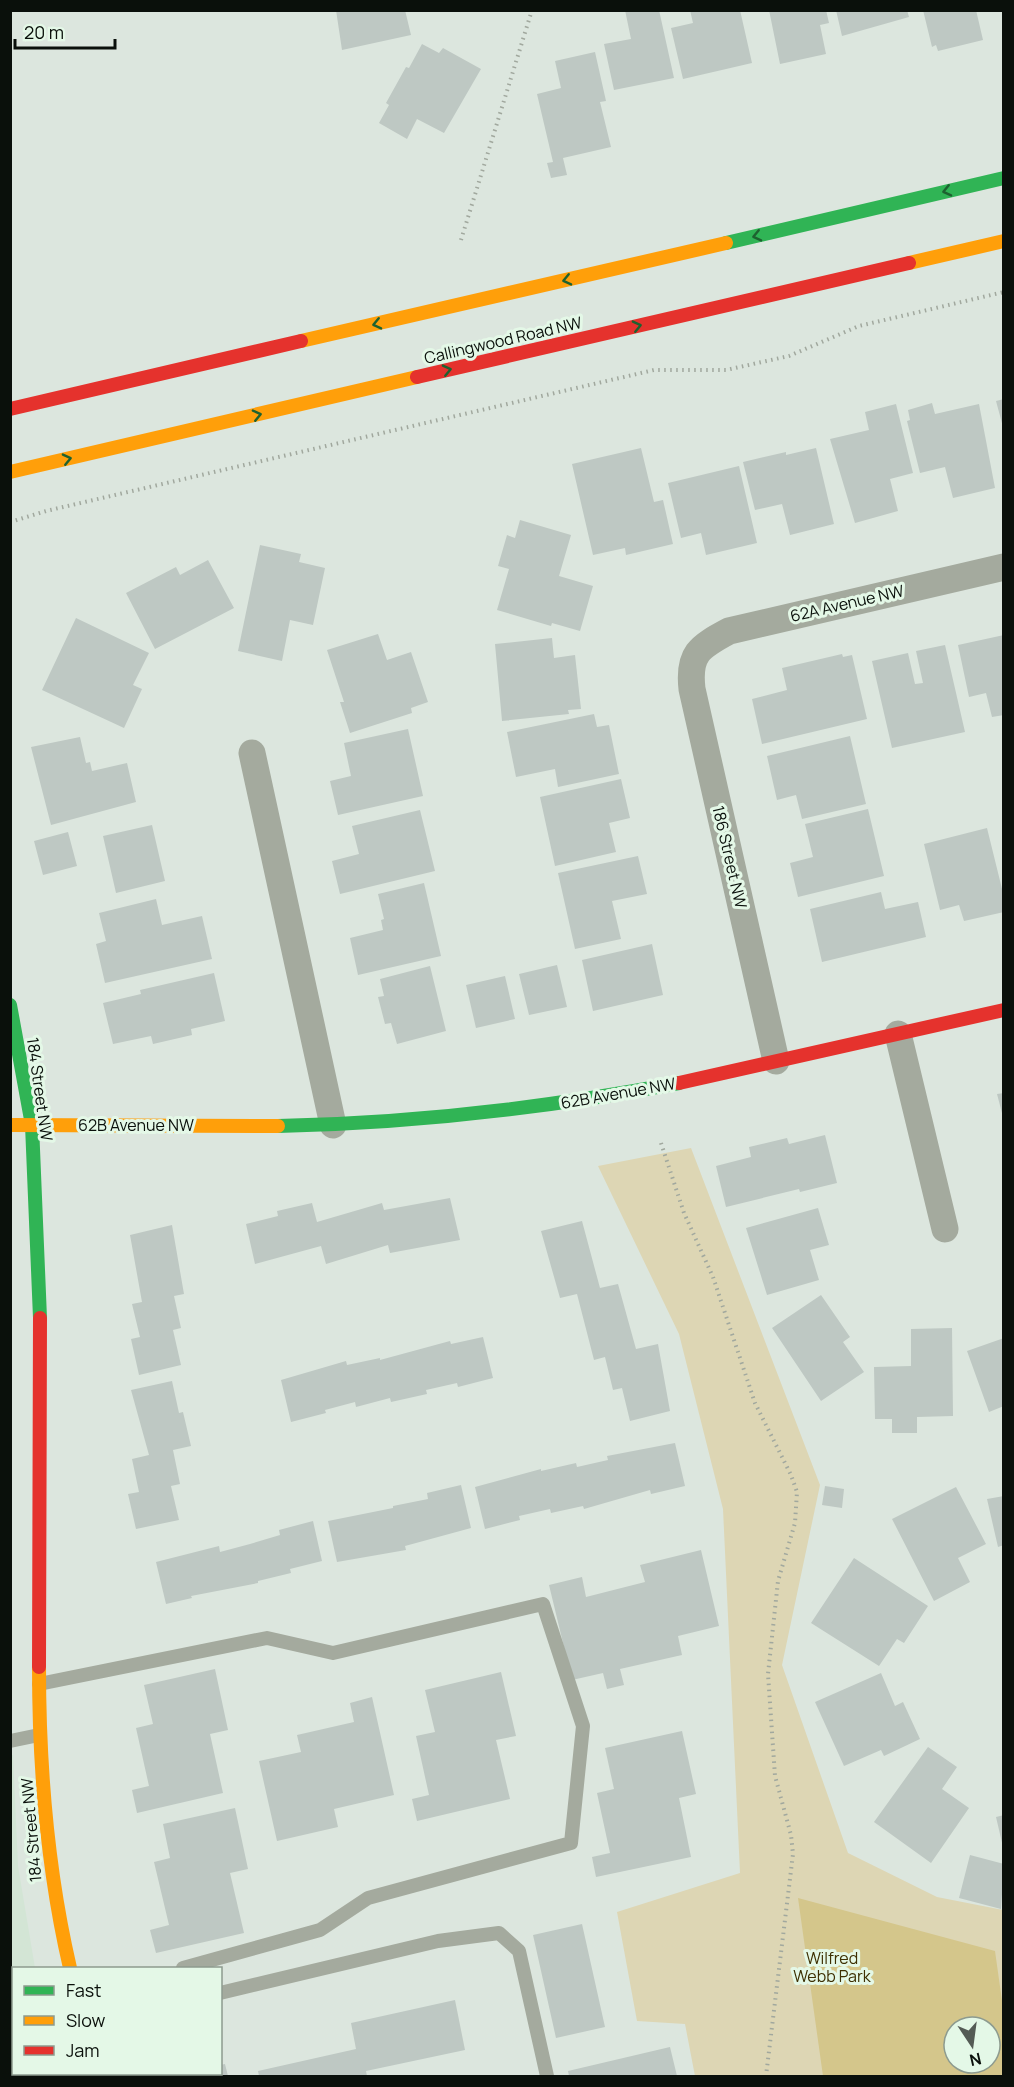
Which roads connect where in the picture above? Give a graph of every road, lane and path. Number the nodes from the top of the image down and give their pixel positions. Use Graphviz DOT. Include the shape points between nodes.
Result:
graph roads {
  1 [pos="532,10"];
  2 [pos="1004,178"];
  3 [pos="461,240"];
  4 [pos="1004,241"];
  5 [pos="1004,292"];
  6 [pos="10,409"];
  7 [pos="10,472"];
  8 [pos="10,522"];
  9 [pos="1004,567"];
  10 [pos="696,652"];
  11 [pos="252,753"];
  12 [pos="10,1005"];
  13 [pos="1004,1010"];
  14 [pos="898,1034"];
  15 [pos="776,1061"];
  16 [pos="10,1125"];
  17 [pos="32,1125"];
  18 [pos="333,1125"];
  19 [pos="661,1143"];
  20 [pos="945,1229"];
  21 [pos="39,1684"];
  22 [pos="39,1735"];
  23 [pos="10,1742"];
  24 [pos="70,1967"];
  25 [pos="187,1967"];
  26 [pos="222,1993"];
  27 [pos="547,2076"];
  28 [pos="766,2076"];
  1 -- 3 [label="path"];
  2 -- 6 [label="main road, one-way"];
  7 -- 4 [label="main road, Callingwood Road NW, one-way"];
  5 -- 8 [label="path" via="859,326 768,361 726,370 654,370"];
  9 -- 10 [label="street, 62A Avenue NW" via="729,631"];
  10 -- 15 [label="street, 186 Street NW" via="690,668 692,689"];
  11 -- 18 [label="street"];
  12 -- 17 [label="main road, 184 Street NW"];
  13 -- 14 [label="main road, 62B Avenue NW"];
  14 -- 15 [label="main road, 62B Avenue NW"];
  14 -- 20 [label="street"];
  15 -- 18 [label="main road, 62B Avenue NW" via="638,1092 495,1112"];
  16 -- 17 [label="main road, 62B Avenue NW"];
  17 -- 18 [label="main road, 62B Avenue NW"];
  17 -- 21 [label="main road, 184 Street NW" via="40,1312"];
  19 -- 28 [label="path" via="755,1403 797,1492 795,1523 778,1581 769,1643 768,1706 775,1776 794,1854"];
  21 -- 22 [label="main road, 184 Street NW"];
  21 -- 25 [label="lane" via="267,1638 333,1653 543,1604 583,1726 571,1843 368,1898 320,1930"];
  22 -- 23 [label="lane"];
  22 -- 24 [label="main road, 184 Street NW" via="54,1892"];
  26 -- 27 [label="lane" via="438,1941 499,1933 519,1951"];
}
